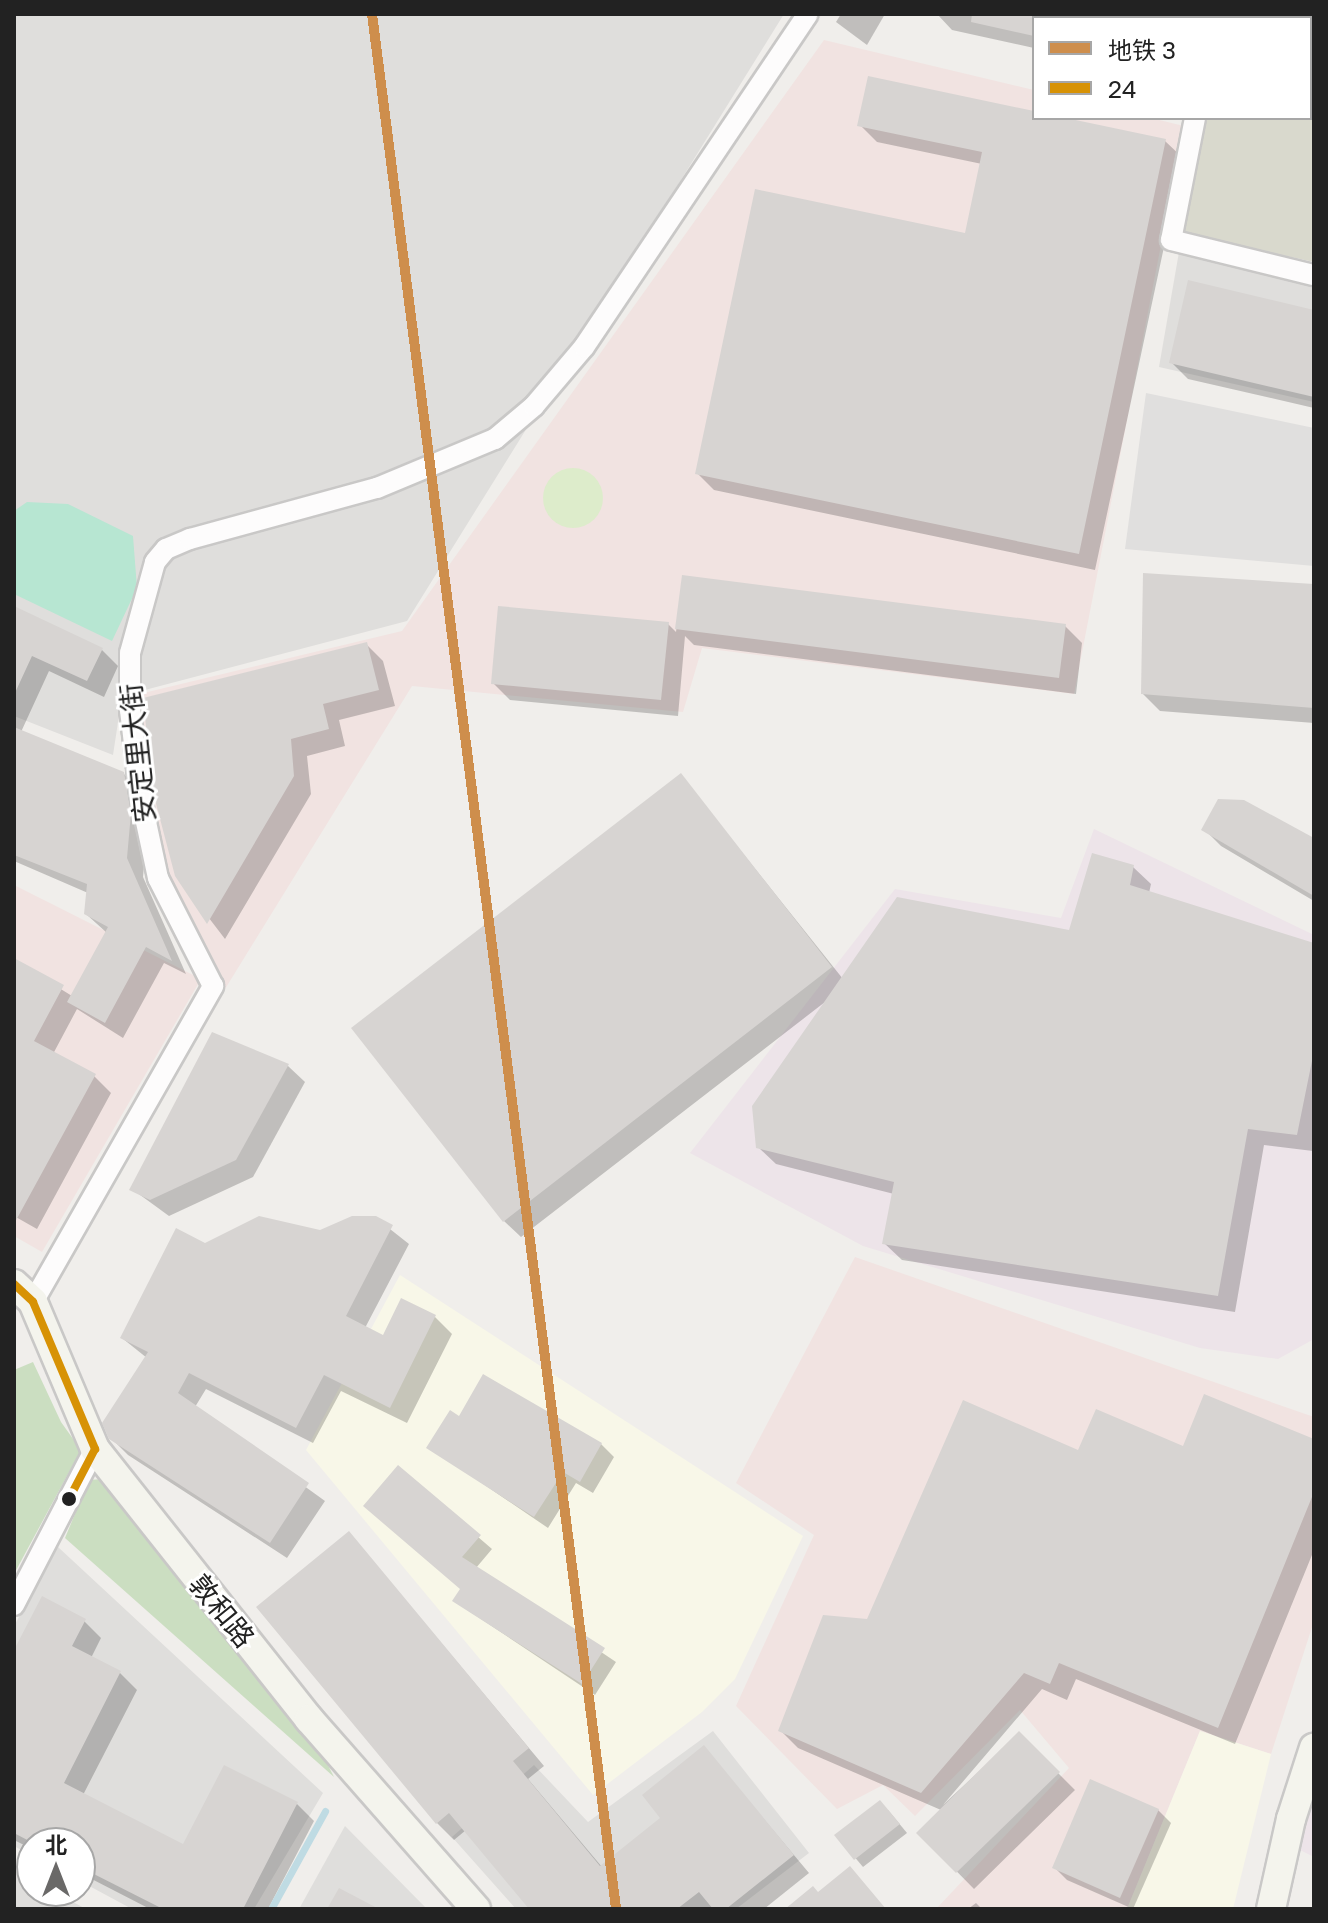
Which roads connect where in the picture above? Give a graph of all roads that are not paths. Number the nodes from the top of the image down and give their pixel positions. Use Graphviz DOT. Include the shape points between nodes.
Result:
graph roads {
  1 [pos="808,14"];
  2 [pos="1195,120"];
  3 [pos="1314,275"];
  4 [pos="24,1293"];
  5 [pos="95,1449"];
  6 [pos="14,1605"];
  7 [pos="1314,1748"];
  8 [pos="476,1909"];
  9 [pos="1271,1909"];
  1 -- 4 [label="street, 安定里大街" via="584,347 534,406 474,450 377,488 190,539 166,549 155,562 130,653 130,710 140,794 158,878 213,986"];
  2 -- 3 [label="street" via="1171,240"];
  4 -- 5 [label="street, 敦和路"];
  5 -- 6 [label="street"];
  5 -- 8 [label="street, 敦和路" via="309,1719"];
  7 -- 9 [label="street"];
}
